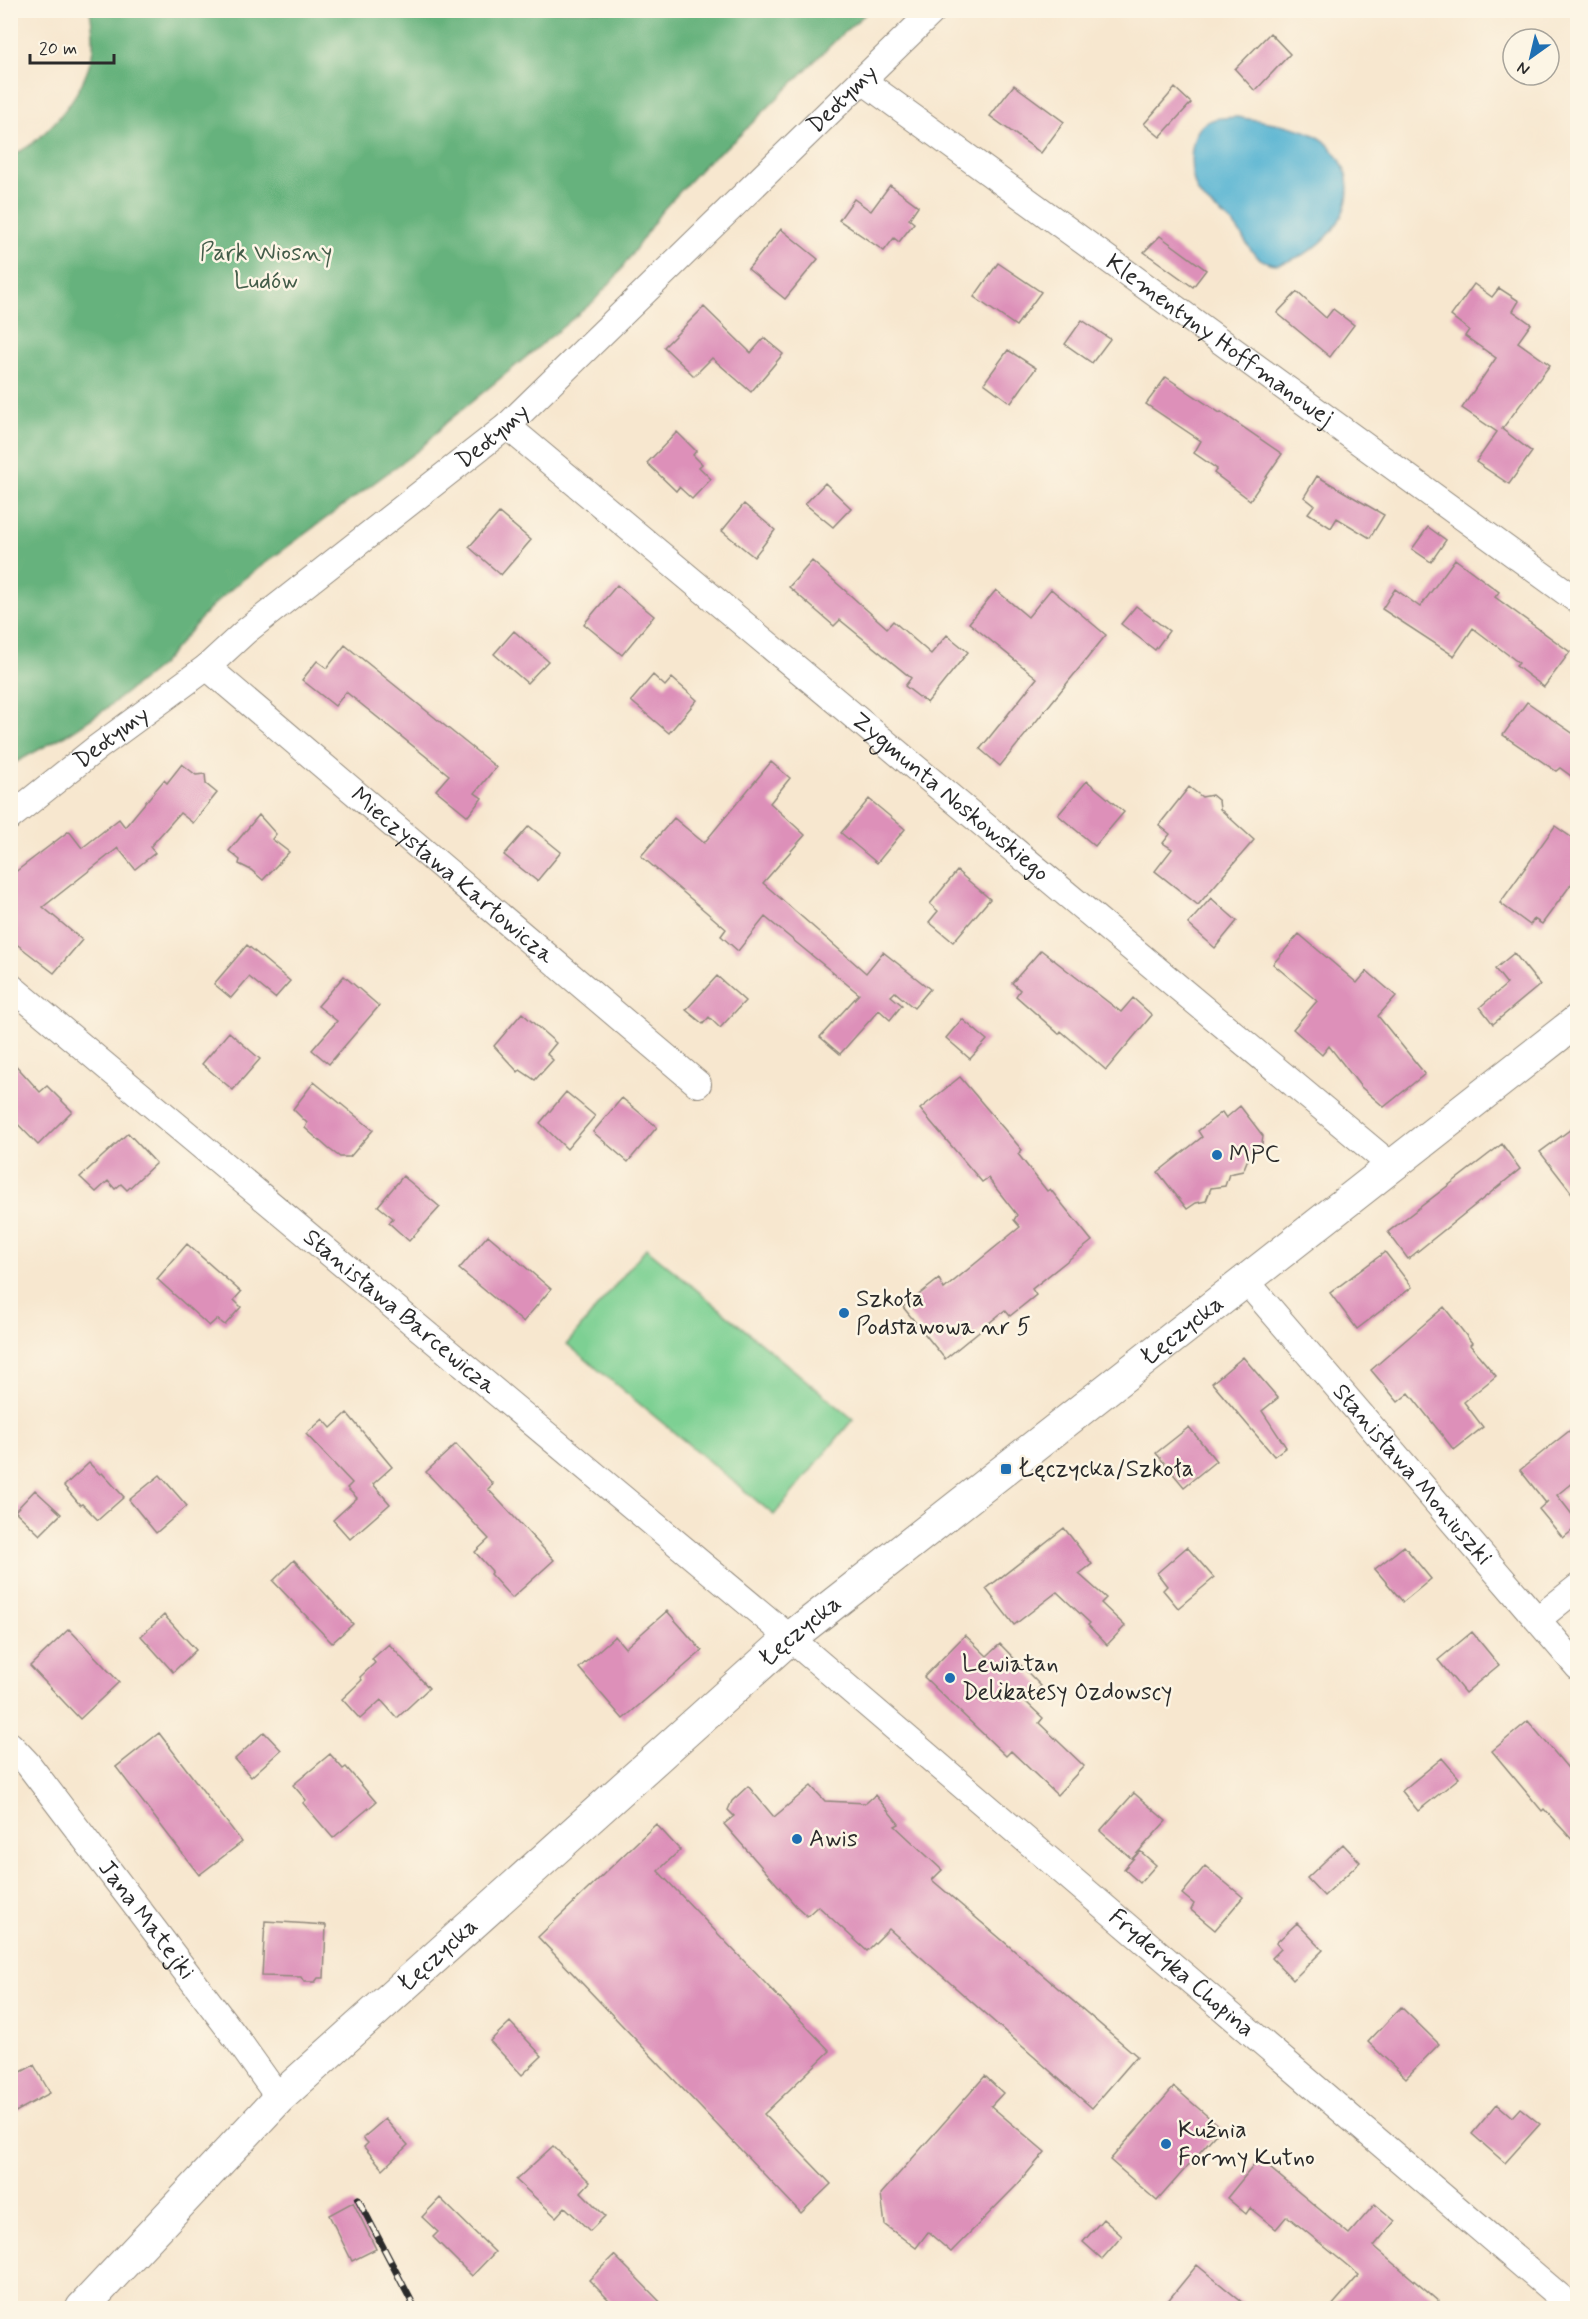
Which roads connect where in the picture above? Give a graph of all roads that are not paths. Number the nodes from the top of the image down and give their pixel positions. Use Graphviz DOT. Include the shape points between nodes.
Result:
graph roads {
  1 [pos="934,10"];
  2 [pos="863,81"];
  3 [pos="507,426"];
  4 [pos="1578,601"];
  5 [pos="207,666"];
  6 [pos="10,817"];
  7 [pos="10,986"];
  8 [pos="1578,1020"];
  9 [pos="698,1084"];
  10 [pos="1393,1167"];
  11 [pos="1246,1281"];
  12 [pos="1578,1587"];
  13 [pos="1538,1619"];
  14 [pos="790,1638"];
  15 [pos="1578,1667"];
  16 [pos="10,1745"];
  17 [pos="279,2098"];
  18 [pos="82,2308"];
  19 [pos="1573,2308"];
  1 -- 2 [label="street, Deotymy"];
  2 -- 3 [label="street, Deotymy"];
  2 -- 4 [label="street, Klementyny Hoffmanowej"];
  3 -- 5 [label="street, Deotymy"];
  3 -- 10 [label="street, Zygmunta Noskowskiego"];
  5 -- 6 [label="street, Deotymy"];
  5 -- 9 [label="street, Mieczysława Karłowicza"];
  7 -- 14 [label="street, Stanisława Barcewicza"];
  8 -- 10 [label="street, Łęczycka"];
  10 -- 11 [label="street, Łęczycka"];
  11 -- 13 [label="street, Stanisława Moniuszki"];
  11 -- 14 [label="street, Łęczycka"];
  12 -- 13 [label="street"];
  13 -- 15 [label="street, Stanisława Moniuszki"];
  14 -- 17 [label="street, Łęczycka"];
  14 -- 19 [label="street, Fryderyka Chopina"];
  16 -- 17 [label="street, Jana Matejki"];
  17 -- 18 [label="street, Łęczycka"];
}
